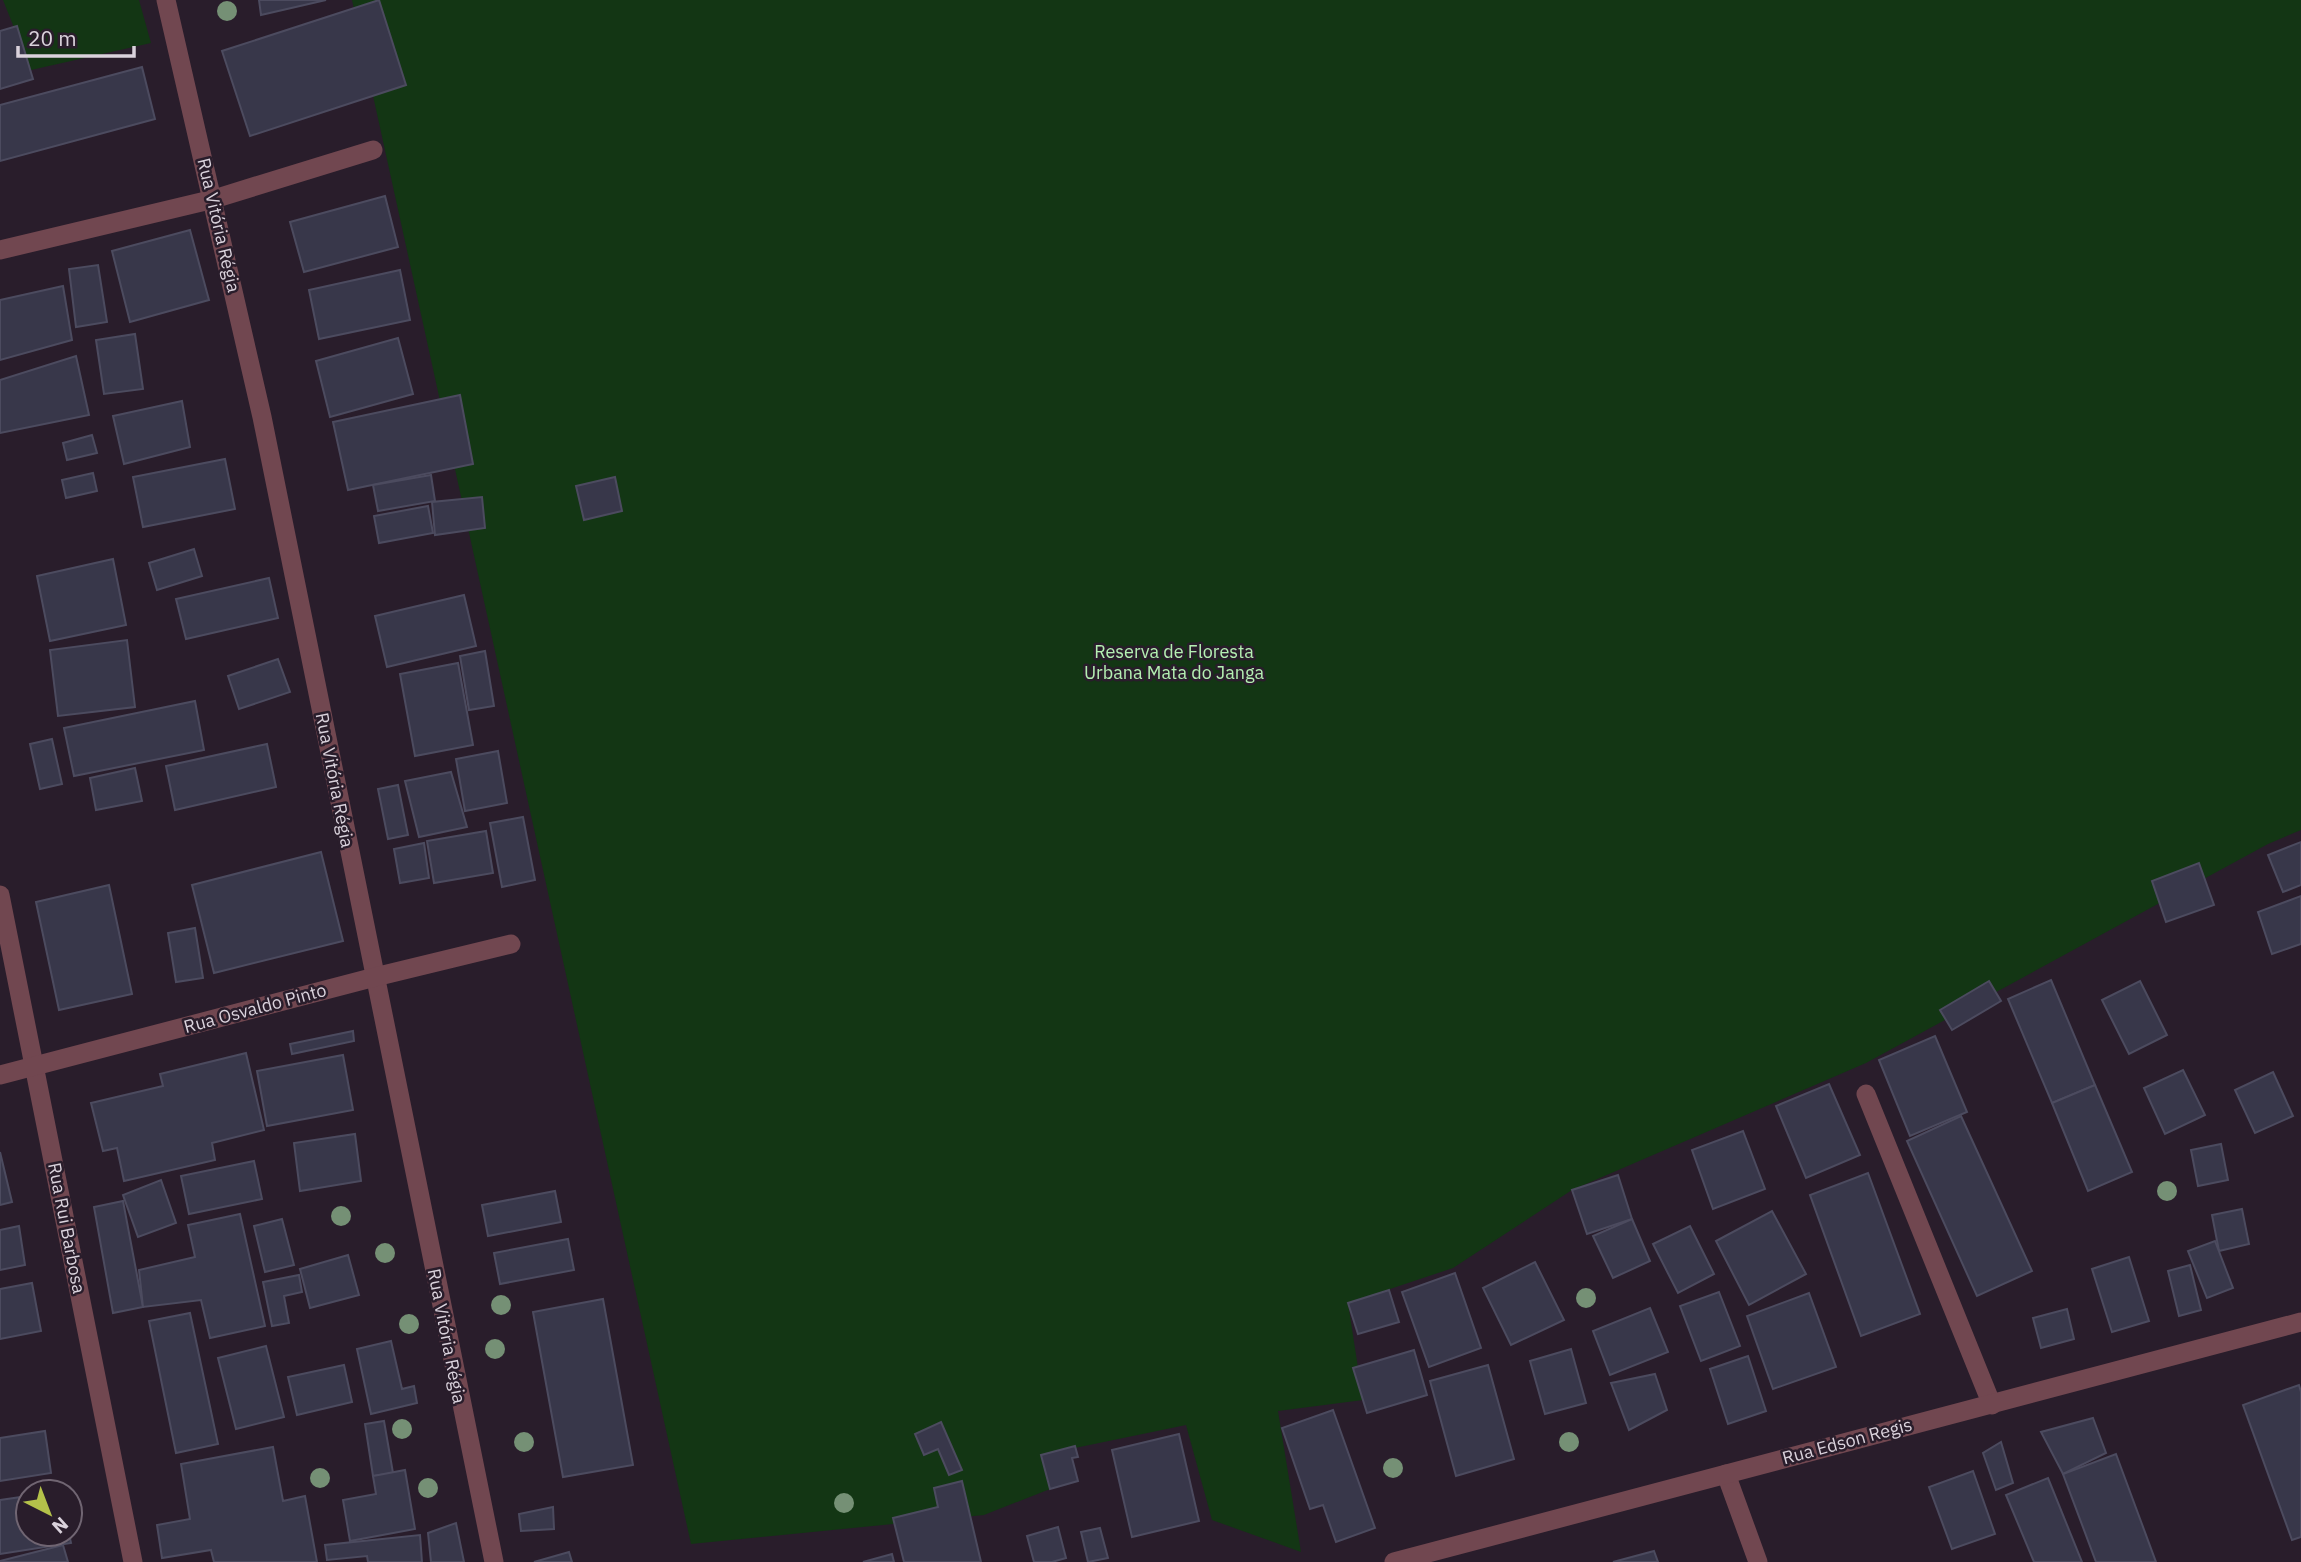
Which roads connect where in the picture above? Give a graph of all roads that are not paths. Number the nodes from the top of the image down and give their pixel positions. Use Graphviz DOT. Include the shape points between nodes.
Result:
graph roads {
  1 [pos="166,0"];
  2 [pos="373,150"];
  3 [pos="214,199"];
  4 [pos="0,250"];
  5 [pos="0,895"];
  6 [pos="511,944"];
  7 [pos="375,977"];
  8 [pos="35,1065"];
  9 [pos="0,1075"];
  10 [pos="1866,1094"];
  11 [pos="2301,1322"];
  12 [pos="1992,1405"];
  13 [pos="1726,1474"];
  14 [pos="133,1562"];
  15 [pos="494,1562"];
  16 [pos="1394,1562"];
  17 [pos="1758,1562"];
  1 -- 3 [label="street, Rua Vitória Régia"];
  2 -- 3 [label="street"];
  3 -- 4 [label="street"];
  3 -- 7 [label="street, Rua Vitória Régia"];
  5 -- 8 [label="street, Rua Rui Barbosa"];
  6 -- 7 [label="street, Rua Osvaldo Pinto"];
  7 -- 8 [label="street, Rua Osvaldo Pinto"];
  7 -- 15 [label="street, Rua Vitória Régia"];
  8 -- 9 [label="street, Rua Osvaldo Pinto"];
  8 -- 14 [label="street, Rua Rui Barbosa"];
  10 -- 12 [label="street"];
  11 -- 12 [label="street, Rua Edson Regis"];
  12 -- 13 [label="street, Rua Edson Regis"];
  13 -- 16 [label="street, Rua Edson Regis"];
  13 -- 17 [label="street"];
}
